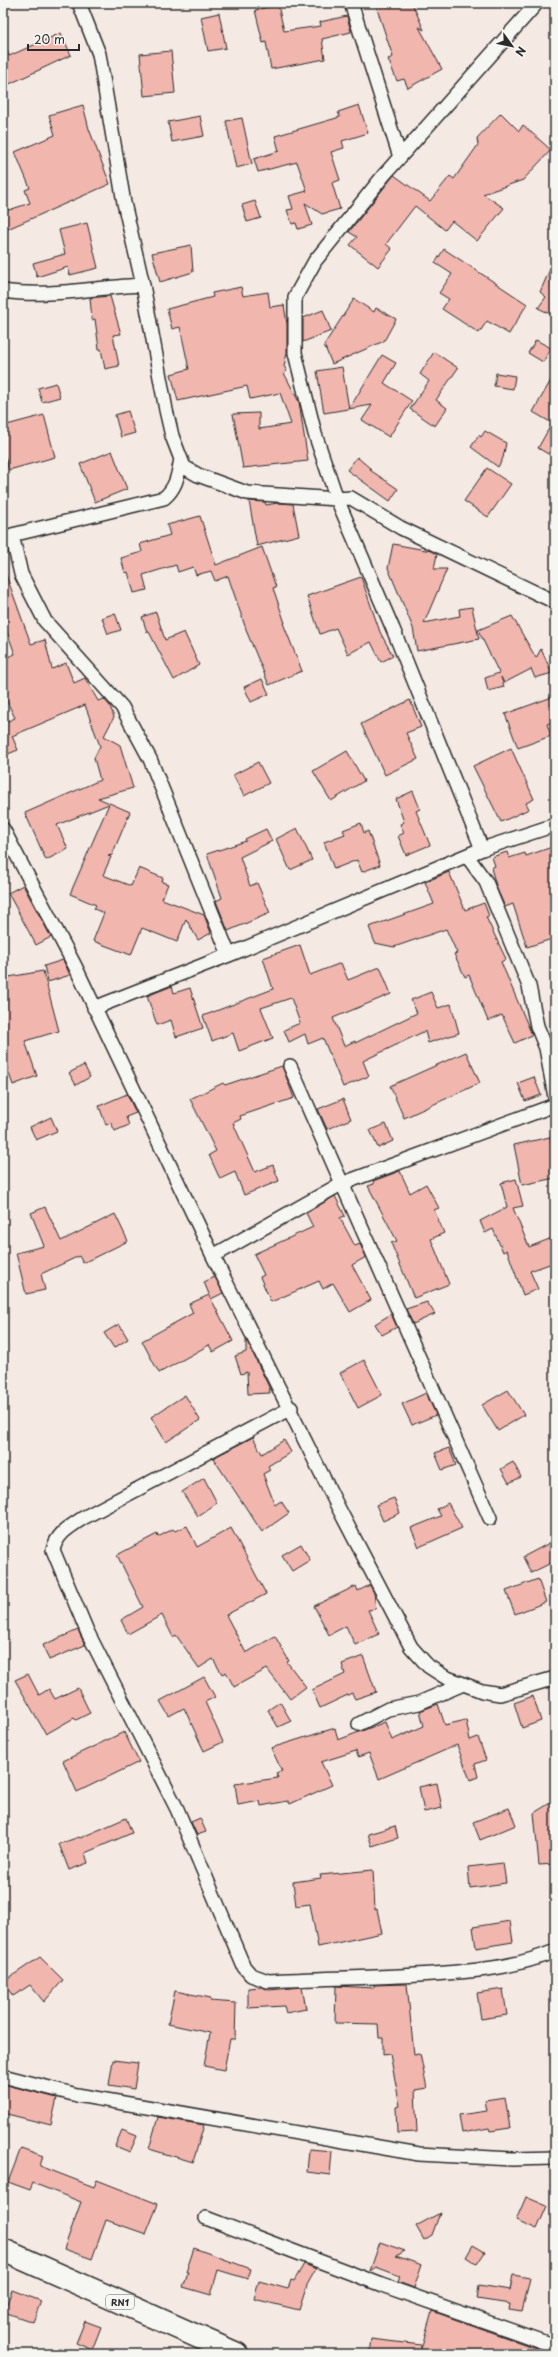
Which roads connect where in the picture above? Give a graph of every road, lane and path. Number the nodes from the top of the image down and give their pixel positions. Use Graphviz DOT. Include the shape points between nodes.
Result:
graph roads {
  1 [pos="80,3"];
  2 [pos="351,3"];
  3 [pos="537,3"];
  4 [pos="400,157"];
  5 [pos="143,285"];
  6 [pos="3,291"];
  7 [pos="180,459"];
  8 [pos="337,500"];
  9 [pos="8,537"];
  10 [pos="555,602"];
  11 [pos="555,825"];
  12 [pos="3,829"];
  13 [pos="482,849"];
  14 [pos="467,856"];
  15 [pos="229,955"];
  16 [pos="94,1008"];
  17 [pos="290,1066"];
  18 [pos="555,1097"];
  19 [pos="555,1105"];
  20 [pos="341,1184"];
  21 [pos="213,1256"];
  22 [pos="291,1408"];
  23 [pos="490,1518"];
  24 [pos="555,1678"];
  25 [pos="461,1685"];
  26 [pos="359,1724"];
  27 [pos="555,1951"];
  28 [pos="3,2076"];
  29 [pos="555,2158"];
  30 [pos="206,2218"];
  31 [pos="3,2250"];
  32 [pos="555,2346"];
  33 [pos="237,2354"];
  1 -- 5 [label="street" via="99,54 124,203"];
  2 -- 4 [label="street"];
  3 -- 4 [label="street"];
  4 -- 8 [label="street" via="315,261 295,297 295,353 315,434"];
  5 -- 6 [label="street" via="40,294"];
  5 -- 7 [label="street" via="170,429"];
  7 -- 8 [label="street" via="188,471 247,494"];
  7 -- 9 [label="street" via="174,487 164,498"];
  8 -- 10 [label="street" via="351,498 401,528"];
  8 -- 13 [label="street" via="393,629"];
  9 -- 15 [label="street" via="21,574 45,621 122,707 150,758"];
  11 -- 13 [label="street"];
  12 -- 16 [label="street"];
  13 -- 14 [label="street"];
  14 -- 15 [label="street"];
  14 -- 18 [label="street" via="486,882 529,986 537,1026 546,1048"];
  15 -- 16 [label="street"];
  16 -- 21 [label="street"];
  17 -- 20 [label="street"];
  19 -- 20 [label="street"];
  20 -- 21 [label="street"];
  20 -- 23 [label="street"];
  21 -- 22 [label="street"];
  22 -- 25 [label="street" via="339,1509 411,1647 428,1666"];
  22 -- 27 [label="street" via="83,1518 62,1532 55,1540 53,1550 87,1631 177,1809 244,1967 251,1975 268,1981 408,1976 514,1966"];
  24 -- 25 [label="street" via="500,1694"];
  25 -- 26 [label="street" via="419,1703 388,1709"];
  28 -- 29 [label="street" via="77,2095 419,2154 512,2159"];
  30 -- 32 [label="street" via="382,2285"];
  31 -- 33 [label="highway, RN1"];
}
